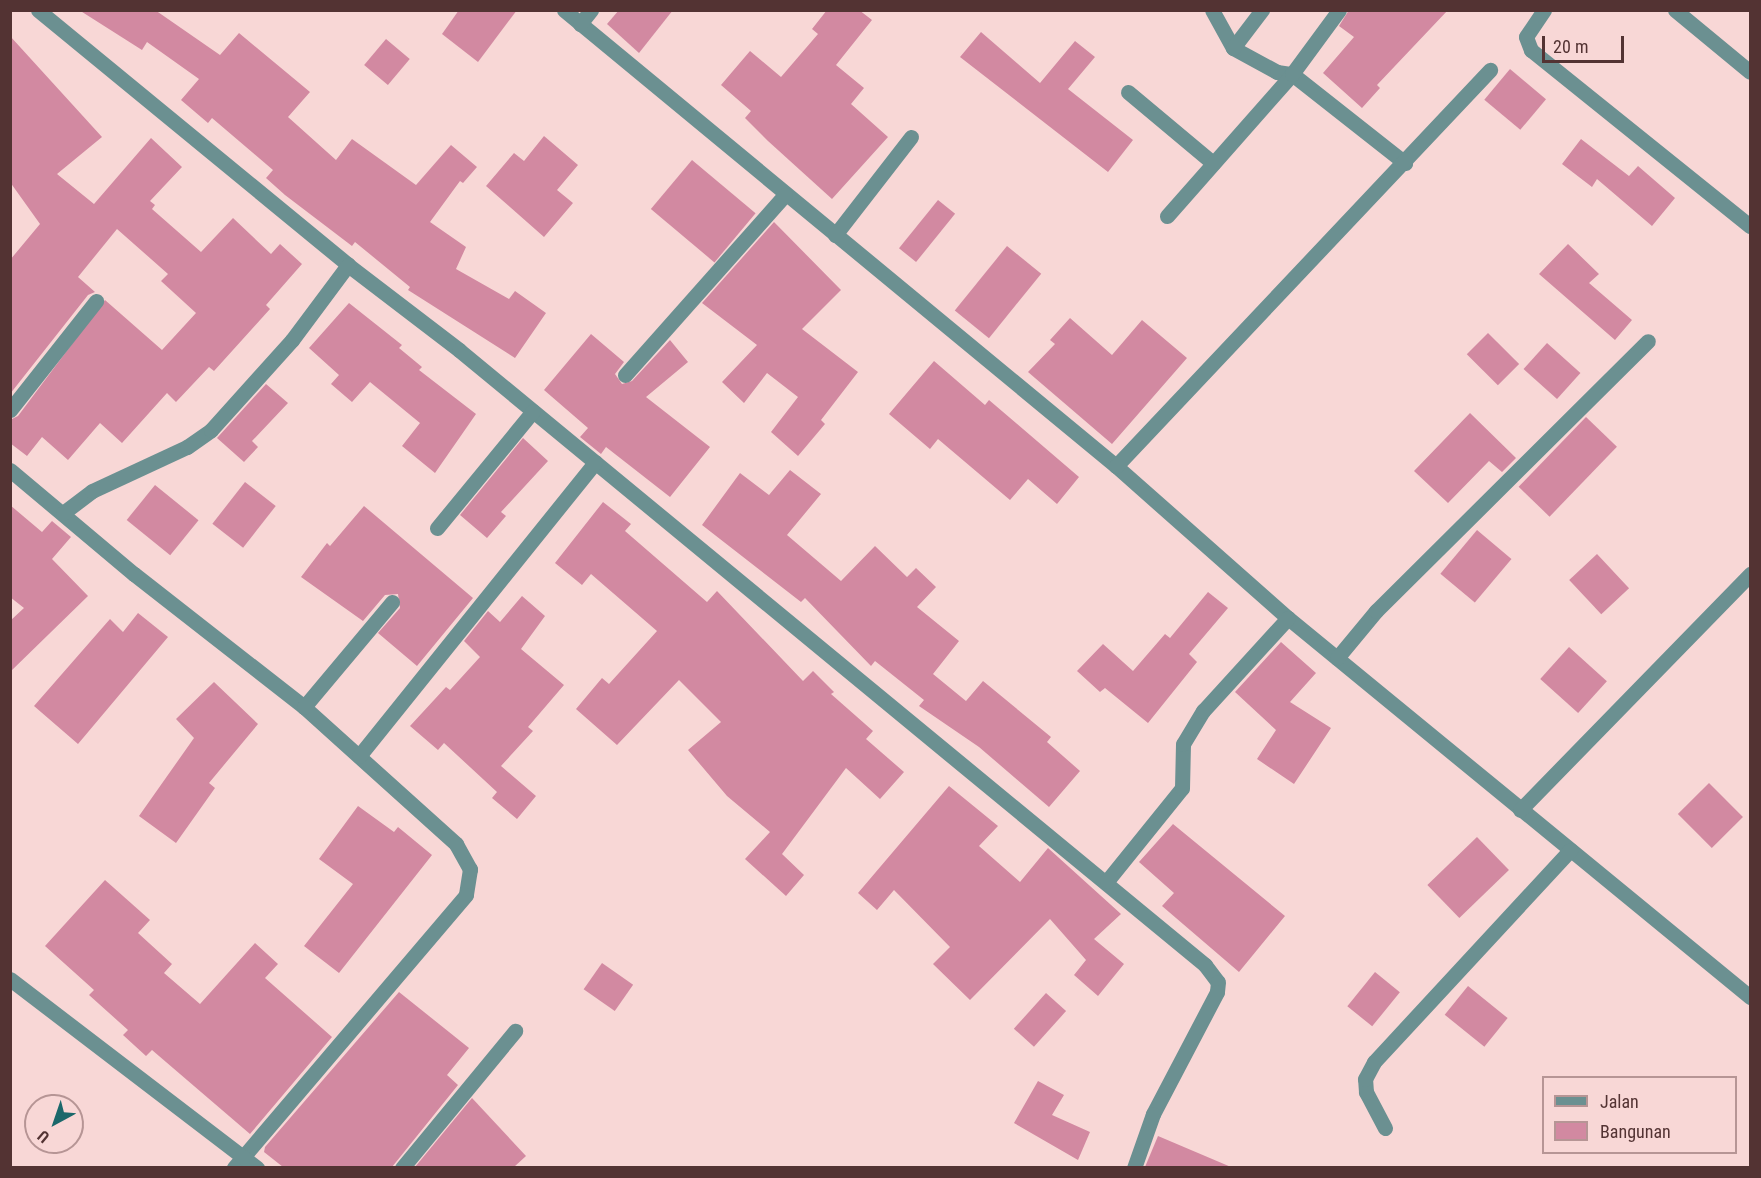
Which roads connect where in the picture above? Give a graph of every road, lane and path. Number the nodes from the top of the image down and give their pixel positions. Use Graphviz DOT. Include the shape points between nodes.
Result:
graph roads {
  1 [pos="38,10"];
  2 [pos="564,10"];
  3 [pos="591,10"];
  4 [pos="1212,10"];
  5 [pos="1262,10"];
  6 [pos="1338,10"];
  7 [pos="1544,10"];
  8 [pos="1675,10"];
  9 [pos="580,24"];
  10 [pos="1233,48"];
  11 [pos="1491,70"];
  12 [pos="1750,72"];
  13 [pos="1292,74"];
  14 [pos="1128,92"];
  15 [pos="911,137"];
  16 [pos="1214,163"];
  17 [pos="1405,163"];
  18 [pos="785,195"];
  19 [pos="1167,216"];
  20 [pos="1750,226"];
  21 [pos="835,235"];
  22 [pos="348,265"];
  23 [pos="96,301"];
  24 [pos="1648,341"];
  25 [pos="625,375"];
  26 [pos="10,410"];
  27 [pos="533,411"];
  28 [pos="595,462"];
  29 [pos="1116,466"];
  30 [pos="10,470"];
  31 [pos="63,513"];
  32 [pos="437,528"];
  33 [pos="1750,574"];
  34 [pos="392,602"];
  35 [pos="1288,618"];
  36 [pos="1337,658"];
  37 [pos="304,707"];
  38 [pos="359,756"];
  39 [pos="1520,810"];
  40 [pos="1570,850"];
  41 [pos="1107,880"];
  42 [pos="10,979"];
  43 [pos="1750,998"];
  44 [pos="515,1031"];
  45 [pos="1385,1128"];
  46 [pos="239,1162"];
  47 [pos="257,1167"];
  48 [pos="402,1167"];
  49 [pos="1134,1167"];
  1 -- 22 [label="street"];
  2 -- 9 [label="street"];
  3 -- 9 [label="street"];
  4 -- 10 [label="street"];
  5 -- 10 [label="street"];
  6 -- 13 [label="street"];
  7 -- 20 [label="street" via="1526,37 1531,50"];
  8 -- 12 [label="street"];
  9 -- 18 [label="street"];
  10 -- 13 [label="street" via="1276,72"];
  11 -- 17 [label="street"];
  13 -- 16 [label="street"];
  13 -- 17 [label="street"];
  14 -- 16 [label="street"];
  15 -- 21 [label="street"];
  16 -- 19 [label="street"];
  17 -- 29 [label="street"];
  18 -- 21 [label="street"];
  18 -- 25 [label="street"];
  21 -- 29 [label="street"];
  22 -- 27 [label="street"];
  22 -- 31 [label="street" via="292,340 211,430 187,447 92,491"];
  23 -- 26 [label="street"];
  24 -- 36 [label="street" via="1376,611"];
  27 -- 28 [label="street"];
  27 -- 32 [label="street"];
  28 -- 38 [label="street"];
  28 -- 41 [label="street"];
  29 -- 35 [label="street"];
  30 -- 31 [label="street"];
  31 -- 37 [label="street"];
  33 -- 39 [label="street"];
  34 -- 37 [label="street"];
  35 -- 36 [label="street"];
  35 -- 41 [label="street" via="1203,711 1183,744 1182,788"];
  36 -- 39 [label="street"];
  37 -- 38 [label="street"];
  38 -- 46 [label="street" via="456,844 470,869 466,895"];
  39 -- 40 [label="street"];
  40 -- 43 [label="street"];
  40 -- 45 [label="street" via="1374,1062 1365,1079 1366,1092"];
  41 -- 49 [label="street" via="1205,965 1218,987 1153,1114"];
  42 -- 46 [label="street"];
  44 -- 48 [label="street"];
  46 -- 47 [label="street"];
}
